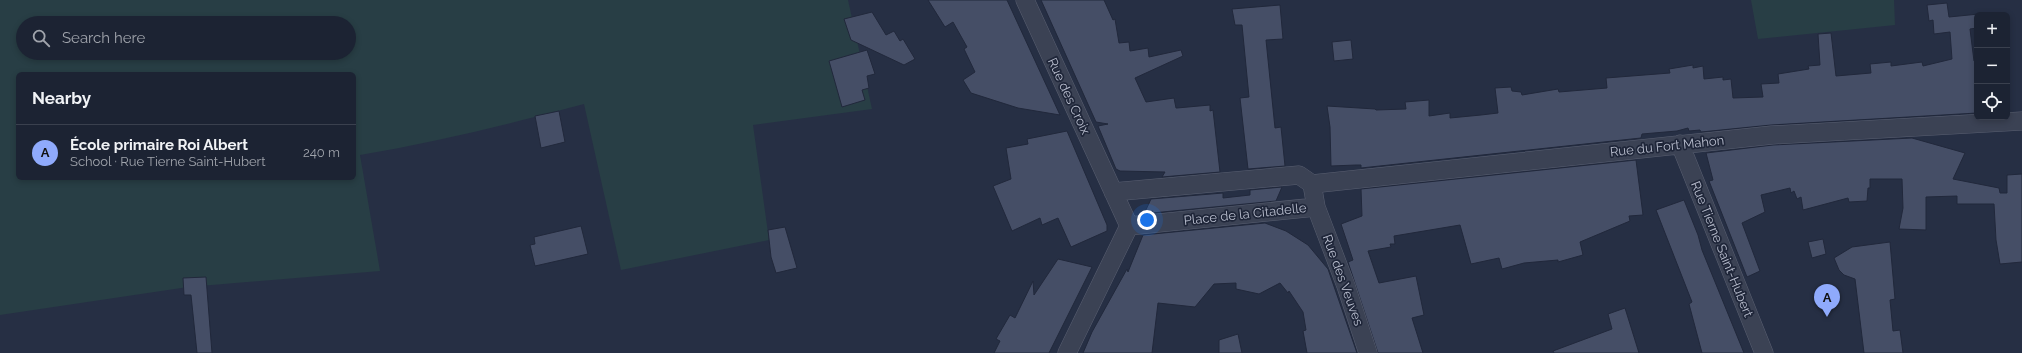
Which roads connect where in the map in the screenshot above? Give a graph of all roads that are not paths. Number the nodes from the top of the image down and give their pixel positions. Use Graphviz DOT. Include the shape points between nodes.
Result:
graph roads {
  1 [pos="1025,0"];
  2 [pos="2022,121"];
  3 [pos="1680,144"];
  4 [pos="1312,184"];
  5 [pos="1113,192"];
  6 [pos="1316,207"];
  7 [pos="1129,226"];
  8 [pos="1067,353"];
  9 [pos="1368,353"];
  10 [pos="1764,353"];
  1 -- 5 [label="street, Rue des Croix"];
  2 -- 3 [label="street, Rue du Fort Mahon" via="1772,134"];
  3 -- 4 [label="street, Rue du Fort Mahon"];
  3 -- 10 [label="street, Rue Tierne Saint-Hubert"];
  4 -- 5 [label="street, Place de la Citadelle" via="1299,175"];
  4 -- 6 [label="street, Place de la Citadelle"];
  5 -- 7 [label="street"];
  6 -- 7 [label="street, Place de la Citadelle"];
  6 -- 9 [label="street, Rue des Veuves"];
  7 -- 8 [label="street"];
}
